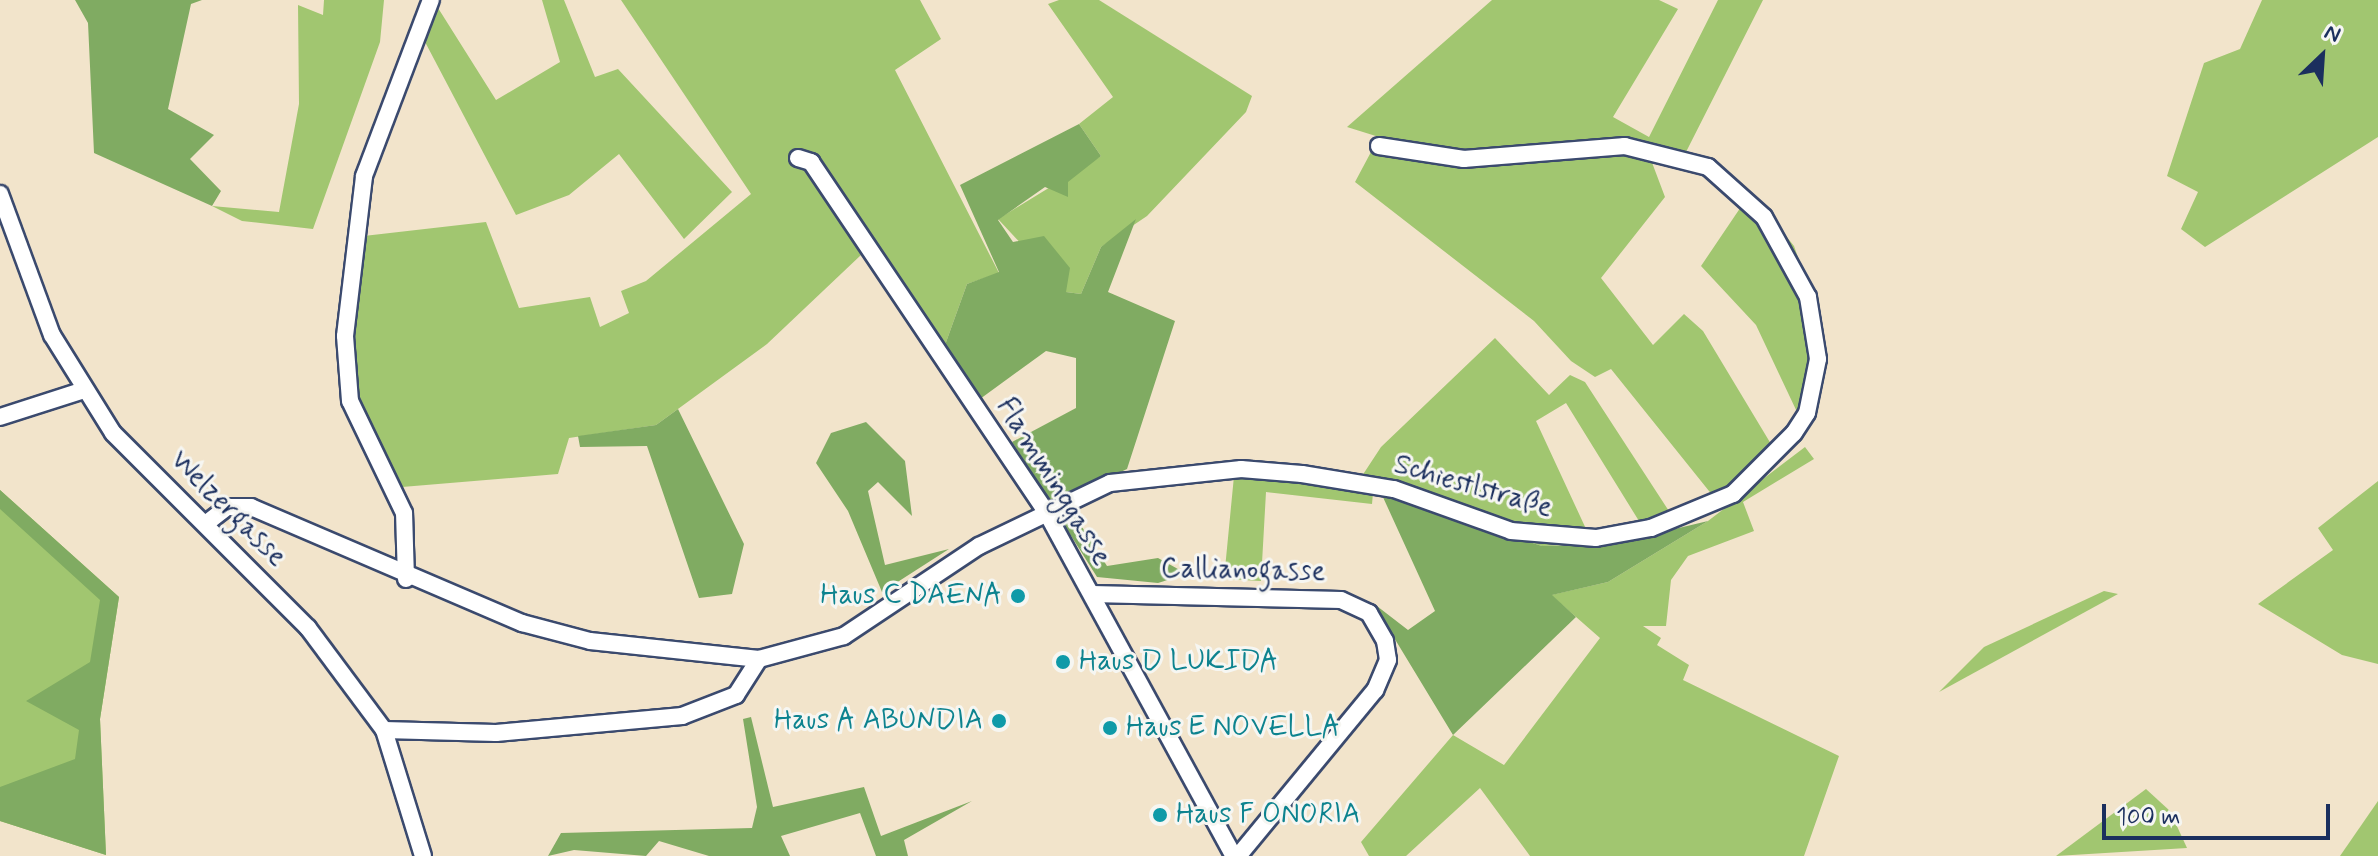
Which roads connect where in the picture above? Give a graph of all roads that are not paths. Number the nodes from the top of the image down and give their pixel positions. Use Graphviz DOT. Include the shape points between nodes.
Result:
graph roads {
  1 [pos="431,0"];
  2 [pos="1379,146"];
  3 [pos="798,158"];
  4 [pos="0,194"];
  5 [pos="84,390"];
  6 [pos="0,417"];
  7 [pos="1045,510"];
  8 [pos="208,522"];
  9 [pos="406,579"];
  10 [pos="1092,594"];
  11 [pos="759,659"];
  12 [pos="384,730"];
  13 [pos="423,856"];
  14 [pos="1236,856"];
  1 -- 9 [label="street" via="364,176 345,336 350,401 404,513"];
  2 -- 7 [label="street, Schiestlstraße" via="1464,159 1625,146 1708,167 1764,217 1808,297 1818,359 1807,413 1794,433 1733,494 1651,528 1596,538 1511,531 1369,484 1241,469 1110,483"];
  3 -- 7 [label="street, Flamminggasse" via="811,162"];
  4 -- 5 [label="street, Welzergasse" via="52,335"];
  5 -- 6 [label="street"];
  5 -- 8 [label="street, Welzergasse" via="113,433"];
  7 -- 10 [label="street, Flamminggasse"];
  7 -- 11 [label="street, Schiestlstraße" via="844,636"];
  8 -- 9 [label="street" via="227,507 251,507"];
  8 -- 12 [label="street, Welzergasse" via="308,628"];
  9 -- 11 [label="street" via="590,641"];
  10 -- 14 [label="street, Flamminggasse"];
  10 -- 14 [label="street, Callianogasse" via="1341,600 1369,613 1385,641 1383,676"];
  11 -- 12 [label="street" via="736,695 682,716 496,733"];
  12 -- 13 [label="street, Welzergasse"];
}
